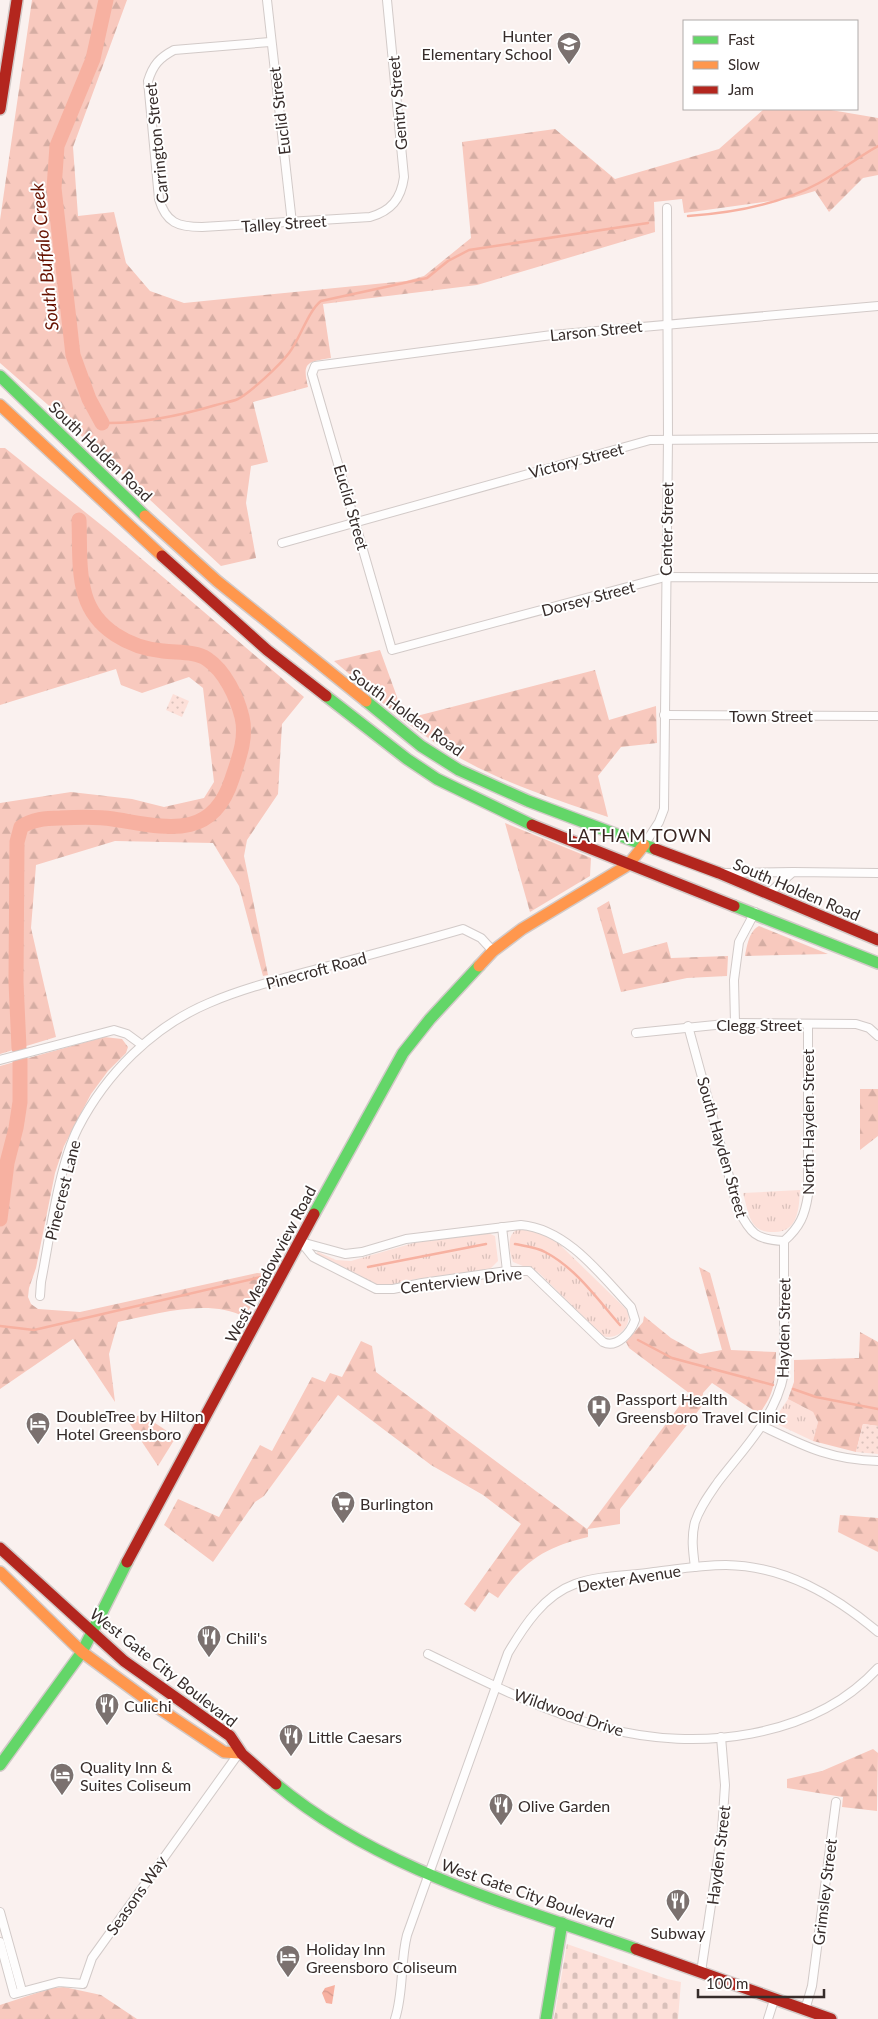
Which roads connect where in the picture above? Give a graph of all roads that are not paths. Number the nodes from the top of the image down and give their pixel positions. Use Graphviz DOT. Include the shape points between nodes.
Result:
graph roads {
  1 [pos="17,0"];
  2 [pos="267,0"];
  3 [pos="387,0"];
  4 [pos="270,42"];
  5 [pos="0,108"];
  6 [pos="394,204"];
  7 [pos="667,208"];
  8 [pos="171,220"];
  9 [pos="292,223"];
  10 [pos="878,306"];
  11 [pos="668,323"];
  12 [pos="315,366"];
  13 [pos="0,376"];
  14 [pos="0,405"];
  15 [pos="668,438"];
  16 [pos="878,438"];
  17 [pos="356,521"];
  18 [pos="282,543"];
  19 [pos="666,577"];
  20 [pos="878,578"];
  21 [pos="392,650"];
  22 [pos="664,715"];
  23 [pos="878,716"];
  24 [pos="644,845"];
  25 [pos="628,864"];
  26 [pos="793,872"];
  27 [pos="878,873"];
  28 [pos="719,874"];
  29 [pos="768,893"];
  30 [pos="755,912"];
  31 [pos="878,940"];
  32 [pos="493,951"];
  33 [pos="878,963"];
  34 [pos="735,1023"];
  35 [pos="808,1024"];
  36 [pos="688,1026"];
  37 [pos="636,1033"];
  38 [pos="878,1036"];
  39 [pos="142,1045"];
  40 [pos="0,1060"];
  41 [pos="502,1227"];
  42 [pos="784,1241"];
  43 [pos="301,1242"];
  44 [pos="507,1271"];
  45 [pos="40,1296"];
  46 [pos="762,1426"];
  47 [pos="878,1461"];
  48 [pos="0,1548"];
  49 [pos="694,1567"];
  50 [pos="0,1572"];
  51 [pos="878,1632"];
  52 [pos="92,1633"];
  53 [pos="82,1652"];
  54 [pos="428,1654"];
  55 [pos="878,1668"];
  56 [pos="496,1687"];
  57 [pos="721,1737"];
  58 [pos="239,1753"];
  59 [pos="0,1765"];
  60 [pos="836,1802"];
  61 [pos="428,1875"];
  62 [pos="0,1912"];
  63 [pos="562,1923"];
  64 [pos="0,1942"];
  65 [pos="701,1972"];
  66 [pos="22,1991"];
  67 [pos="774,2000"];
  68 [pos="805,2010"];
  69 [pos="396,2019"];
  70 [pos="546,2019"];
  71 [pos="768,2019"];
  72 [pos="831,2019"];
  1 -- 5 [label="main road"];
  2 -- 4 [label="street, Euclid Street"];
  3 -- 6 [label="street, Gentry Street" via="404,177 402,191"];
  4 -- 8 [label="street, Carrington Street" via="174,50 154,64 148,81 159,199 163,212"];
  4 -- 9 [label="street, Euclid Street"];
  6 -- 9 [label="street, Talley Street" via="384,213 370,217"];
  7 -- 11 [label="street, Center Street"];
  8 -- 9 [label="street, Talley Street" via="185,227"];
  10 -- 11 [label="street, Larson Street"];
  11 -- 12 [label="street, Larson Street"];
  11 -- 15 [label="street, Center Street"];
  12 -- 17 [label="street, Euclid Street" via="312,374"];
  13 -- 24 [label="main road, South Holden Road" via="217,581 422,746 488,784"];
  14 -- 25 [label="main road" via="204,596 267,650 407,759 437,779 492,807"];
  15 -- 16 [label="street, Victory Street"];
  15 -- 17 [label="street, Victory Street" via="650,440"];
  15 -- 19 [label="street, Center Street"];
  17 -- 18 [label="street, Victory Street"];
  17 -- 21 [label="street, Euclid Street"];
  19 -- 20 [label="street, Dorsey Street"];
  19 -- 21 [label="street, Dorsey Street"];
  19 -- 22 [label="street, Center Street"];
  22 -- 23 [label="street, Town Street"];
  22 -- 24 [label="street, Center Street" via="664,809"];
  24 -- 25 [label="main road, West Meadowview Road"];
  24 -- 28 [label="main road, South Holden Road"];
  25 -- 30 [label="main road"];
  25 -- 32 [label="main road, West Meadowview Road" via="604,882 522,929"];
  26 -- 27 [label="street"];
  26 -- 28 [label="street"];
  26 -- 29 [label="street"];
  28 -- 29 [label="main road, South Holden Road"];
  29 -- 31 [label="main road, South Holden Road"];
  30 -- 33 [label="main road"];
  30 -- 34 [label="street" via="739,942 734,980"];
  32 -- 39 [label="street, Pinecroft Road" via="481,938 463,929 257,986 209,1003"];
  32 -- 43 [label="main road, West Meadowview Road" via="403,1053"];
  34 -- 35 [label="street, Clegg Street"];
  34 -- 36 [label="street, Clegg Street"];
  35 -- 38 [label="street, Clegg Street" via="856,1024 869,1028"];
  35 -- 42 [label="street, North Hayden Street" via="808,1194 804,1218"];
  36 -- 37 [label="street, Clegg Street"];
  36 -- 42 [label="street, South Hayden Street" via="738,1209 747,1228 758,1237"];
  39 -- 40 [label="street" via="127,1034 114,1030"];
  39 -- 45 [label="street, Pinecrest Lane" via="107,1082 78,1129 62,1182"];
  41 -- 43 [label="street, Centerview Drive" via="406,1239 345,1254"];
  41 -- 44 [label="street"];
  41 -- 44 [label="street, Centerview Drive" via="530,1226 560,1237 631,1307 635,1320 621,1340 607,1344 529,1271"];
  42 -- 46 [label="street, Hayden Street" via="784,1373 780,1392"];
  43 -- 44 [label="street, Centerview Drive" via="313,1257 376,1289"];
  43 -- 52 [label="main road, West Meadowview Road" via="141,1534"];
  46 -- 47 [label="street" via="833,1457"];
  46 -- 49 [label="street, Hayden Street" via="703,1503 695,1523"];
  48 -- 52 [label="main road, West Gate City Boulevard"];
  49 -- 51 [label="street, Dexter Avenue" via="748,1566 775,1572 822,1591"];
  49 -- 56 [label="street, Dexter Avenue" via="582,1582 555,1595 524,1628 508,1653"];
  50 -- 53 [label="main road, West Gate City Boulevard"];
  52 -- 53 [label="main road, West Meadowview Road"];
  52 -- 58 [label="main road, West Gate City Boulevard" via="124,1661 230,1736"];
  53 -- 58 [label="main road, West Gate City Boulevard" via="224,1752"];
  53 -- 59 [label="main road, West Meadowview Road"];
  54 -- 56 [label="street, Wildwood Drive"];
  55 -- 57 [label="street, Wildwood Drive" via="849,1694 798,1722 769,1731"];
  56 -- 57 [label="street, Wildwood Drive" via="605,1728 660,1737"];
  56 -- 61 [label="street, Dexter Avenue"];
  57 -- 65 [label="street, Hayden Street" via="726,1785"];
  58 -- 61 [label="main road, West Gate City Boulevard" via="325,1821 371,1849"];
  58 -- 66 [label="street, Seasons Way" via="92,1958 83,1984 59,1982"];
  60 -- 68 [label="street, Grimsley Street" via="812,1986"];
  61 -- 63 [label="main road, West Gate City Boulevard"];
  61 -- 69 [label="street" via="404,1943"];
  62 -- 66 [label="street"];
  63 -- 65 [label="main road, West Gate City Boulevard"];
  63 -- 70 [label="main road"];
  64 -- 66 [label="street, Seasons Way" via="14,1994"];
  65 -- 67 [label="main road, West Gate City Boulevard"];
  67 -- 68 [label="main road, West Gate City Boulevard"];
  67 -- 71 [label="street"];
  68 -- 72 [label="main road, West Gate City Boulevard"];
}
